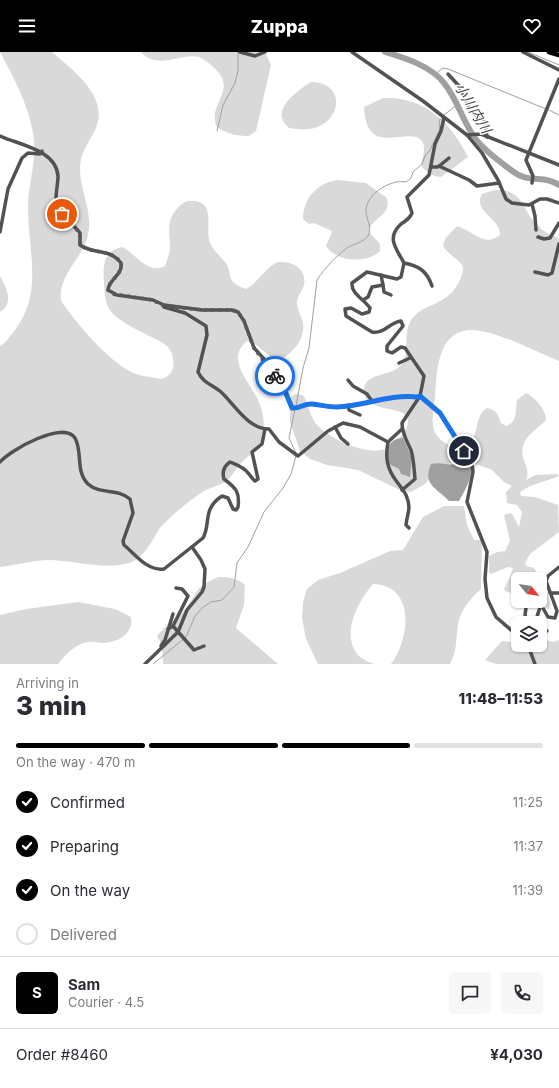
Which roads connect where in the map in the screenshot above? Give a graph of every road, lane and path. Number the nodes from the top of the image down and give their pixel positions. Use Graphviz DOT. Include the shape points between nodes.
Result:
graph roads {
  1 [pos="240,52"];
  2 [pos="265,52"];
  3 [pos="352,52"];
  4 [pos="523,52"];
  5 [pos="549,52"];
  6 [pos="559,55"];
  7 [pos="559,70"];
  8 [pos="448,74"];
  9 [pos="559,79"];
  10 [pos="443,117"];
  11 [pos="467,135"];
  12 [pos="0,136"];
  13 [pos="487,137"];
  14 [pos="42,151"];
  15 [pos="529,153"];
  16 [pos="449,158"];
  17 [pos="559,164"];
  18 [pos="439,166"];
  19 [pos="431,167"];
  20 [pos="499,183"];
  21 [pos="532,183"];
  22 [pos="559,203"];
  23 [pos="532,204"];
  24 [pos="559,223"];
  25 [pos="536,230"];
  26 [pos="0,231"];
  27 [pos="538,237"];
  28 [pos="559,244"];
  29 [pos="404,263"];
  30 [pos="535,272"];
  31 [pos="382,275"];
  32 [pos="383,285"];
  33 [pos="432,286"];
  34 [pos="391,295"];
  35 [pos="153,300"];
  36 [pos="363,300"];
  37 [pos="410,358"];
  38 [pos="400,364"];
  39 [pos="348,380"];
  40 [pos="419,396"];
  41 [pos="372,401"];
  42 [pos="348,405"];
  43 [pos="360,415"];
  44 [pos="335,427"];
  45 [pos="265,429"];
  46 [pos="402,429"];
  47 [pos="388,442"];
  48 [pos="348,444"];
  49 [pos="0,462"];
  50 [pos="402,490"];
  51 [pos="409,528"];
  52 [pos="192,547"];
  53 [pos="559,567"];
  54 [pos="176,588"];
  55 [pos="550,593"];
  56 [pos="559,593"];
  57 [pos="543,608"];
  58 [pos="173,614"];
  59 [pos="173,626"];
  60 [pos="168,630"];
  61 [pos="511,631"];
  62 [pos="180,633"];
  63 [pos="204,646"];
  64 [pos="159,650"];
  65 [pos="530,652"];
  66 [pos="145,664"];
  67 [pos="535,664"];
  1 -- 2 [label="street" via="255,56"];
  3 -- 10 [label="street"];
  4 -- 7 [label="street"];
  5 -- 6 [label="main road"];
  8 -- 13 [label="street" via="459,86 472,112 485,122"];
  9 -- 15 [label="street"];
  10 -- 11 [label="street"];
  10 -- 19 [label="street"];
  11 -- 13 [label="street" via="481,134"];
  11 -- 20 [label="street" via="482,153"];
  12 -- 14 [label="street" via="27,148"];
  13 -- 15 [label="street"];
  14 -- 26 [label="street" via="40,154 28,153 22,158 8,189"];
  14 -- 35 [label="street" via="53,163 58,176 56,205 80,233 80,245 91,252 111,254 121,263 120,271 108,286 108,290 117,295"];
  15 -- 17 [label="street"];
  15 -- 21 [label="street" via="526,160 533,176"];
  16 -- 18 [label="street"];
  18 -- 19 [label="street"];
  18 -- 20 [label="street" via="477,186"];
  19 -- 29 [label="street" via="425,180 409,193 408,201 412,213 393,234 393,241"];
  20 -- 23 [label="street" via="506,199 512,203"];
  22 -- 23 [label="street" via="540,199"];
  23 -- 25 [label="street"];
  24 -- 27 [label="street" via="550,238"];
  28 -- 30 [label="street" via="552,273 548,275"];
  29 -- 31 [label="street" via="401,277 397,279"];
  29 -- 33 [label="street" via="423,270"];
  31 -- 32 [label="street"];
  31 -- 36 [label="street" via="367,272 352,282 353,291"];
  32 -- 34 [label="street" via="384,292"];
  32 -- 36 [label="street" via="372,287 368,297"];
  35 -- 42 [label="street" via="164,306 178,308 238,312 254,348 282,384 292,408 298,409 311,403 320,406"];
  35 -- 45 [label="street" via="157,305 185,313 206,326 207,335 198,372 200,378 219,390 235,409 250,421"];
  36 -- 37 [label="street" via="370,308 369,312 362,314 347,307 344,312 346,316 376,333 388,330 401,321 403,326 386,349 392,353 401,347 405,348"];
  37 -- 38 [label="street"];
  37 -- 40 [label="street" via="424,376"];
  39 -- 41 [label="street"];
  40 -- 41 [label="street" via="390,397"];
  40 -- 46 [label="street" via="404,418"];
  40 -- 61 [label="street" via="440,413 472,464 473,472 466,502 487,552 487,598 496,617"];
  41 -- 42 [label="street"];
  42 -- 43 [label="street" via="349,410"];
  44 -- 45 [label="street" via="298,456 279,442 270,429"];
  44 -- 47 [label="street" via="343,423 360,427"];
  44 -- 48 [label="street"];
  45 -- 52 [label="street" via="262,444 252,452 258,479 255,481 240,466 230,462 226,466 224,479 237,488 238,508 233,509 228,498 222,496 218,499 207,515 206,533"];
  46 -- 47 [label="street"];
  46 -- 50 [label="street" via="414,461 415,479"];
  47 -- 50 [label="street" via="388,466"];
  49 -- 52 [label="street" via="40,438 66,431 76,440 80,467 87,483 95,489 122,494 130,499 133,513 123,541 141,562 164,569"];
  50 -- 51 [label="street" via="409,505 410,512 406,525"];
  52 -- 62 [label="street" via="205,569 204,587 187,610"];
  53 -- 55 [label="street" via="546,581"];
  54 -- 59 [label="street" via="182,589 188,596"];
  55 -- 56 [label="street"];
  55 -- 57 [label="street" via="557,611 555,618 548,617"];
  58 -- 60 [label="street"];
  59 -- 60 [label="street"];
  59 -- 62 [label="street"];
  60 -- 64 [label="street"];
  62 -- 63 [label="street" via="194,650"];
  62 -- 64 [label="street"];
  64 -- 66 [label="street"];
  65 -- 67 [label="street"];
}
